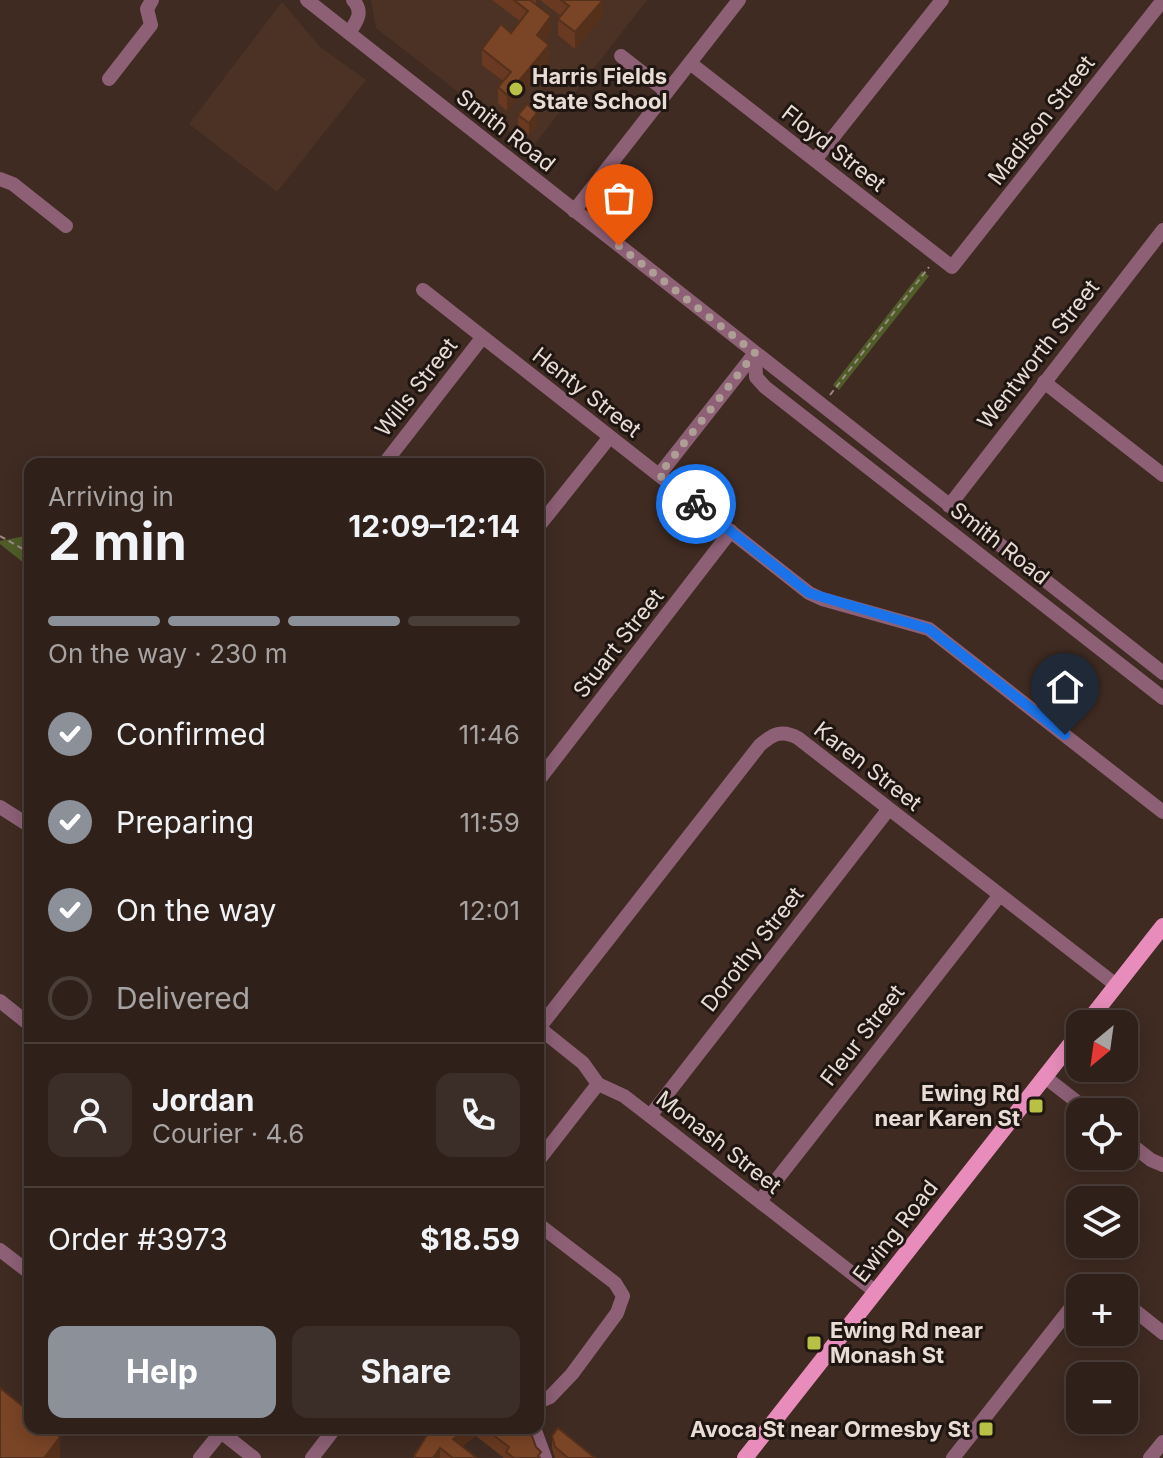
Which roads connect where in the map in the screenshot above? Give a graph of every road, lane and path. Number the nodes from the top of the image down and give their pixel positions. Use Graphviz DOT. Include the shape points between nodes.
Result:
graph roads {
  1 [pos="152,0"];
  2 [pos="307,0"];
  3 [pos="353,0"];
  4 [pos="739,0"];
  5 [pos="942,0"];
  6 [pos="1163,0"];
  7 [pos="349,33"];
  8 [pos="621,56"];
  9 [pos="690,63"];
  10 [pos="109,79"];
  11 [pos="667,92"];
  12 [pos="815,160"];
  13 [pos="0,179"];
  14 [pos="574,211"];
  15 [pos="66,226"];
  16 [pos="1163,230"];
  17 [pos="937,256"];
  18 [pos="952,267"];
  19 [pos="423,290"];
  20 [pos="482,338"];
  21 [pos="755,353"];
  22 [pos="1044,382"];
  23 [pos="830,395"];
  24 [pos="609,438"];
  25 [pos="389,458"];
  26 [pos="1161,468"];
  27 [pos="659,475"];
  28 [pos="949,506"];
  29 [pos="544,519"];
  30 [pos="731,531"];
  31 [pos="0,536"];
  32 [pos="24,550"];
  33 [pos="1163,673"];
  34 [pos="1163,698"];
  35 [pos="544,773"];
  36 [pos="0,807"];
  37 [pos="888,810"];
  38 [pos="1163,812"];
  39 [pos="24,822"];
  40 [pos="999,896"];
  41 [pos="1163,926"];
  42 [pos="1116,985"];
  43 [pos="0,1001"];
  44 [pos="1097,1010"];
  45 [pos="544,1019"];
  46 [pos="24,1020"];
  47 [pos="544,1032"];
  48 [pos="1066,1050"];
  49 [pos="1045,1077"];
  50 [pos="598,1084"];
  51 [pos="1072,1098"];
  52 [pos="650,1116"];
  53 [pos="1138,1150"];
  54 [pos="544,1153"];
  55 [pos="1163,1165"];
  56 [pos="760,1201"];
  57 [pos="544,1229"];
  58 [pos="0,1250"];
  59 [pos="24,1268"];
  60 [pos="876,1292"];
  61 [pos="1138,1313"];
  62 [pos="1066,1314"];
  63 [pos="1163,1333"];
  64 [pos="544,1400"];
  65 [pos="216,1434"];
  66 [pos="224,1434"];
  67 [pos="330,1434"];
  68 [pos="536,1434"];
  69 [pos="1163,1442"];
  70 [pos="200,1458"];
  71 [pos="254,1458"];
  72 [pos="312,1458"];
  73 [pos="545,1458"];
  74 [pos="745,1458"];
  75 [pos="953,1458"];
  76 [pos="1150,1458"];
  1 -- 10 [label="street" via="147,9 151,25"];
  2 -- 7 [label="street, Smith Road"];
  3 -- 7 [label="street" via="360,16"];
  4 -- 9 [label="street"];
  5 -- 12 [label="street"];
  6 -- 18 [label="street, Madison Street"];
  7 -- 14 [label="street, Smith Road"];
  8 -- 11 [label="street"];
  9 -- 11 [label="street"];
  9 -- 12 [label="street, Floyd Street"];
  11 -- 14 [label="street"];
  12 -- 17 [label="street, Floyd Street"];
  13 -- 15 [label="street"];
  14 -- 21 [label="street, Smith Road"];
  16 -- 22 [label="street, Wentworth Street"];
  17 -- 18 [label="street, Floyd Street"];
  17 -- 23 [label="path"];
  19 -- 20 [label="street, Henty Street"];
  20 -- 24 [label="street, Henty Street"];
  20 -- 25 [label="street, Wills Street"];
  21 -- 27 [label="street"];
  21 -- 28 [label="street, Smith Road"];
  21 -- 34 [label="street, Smith Road" via="756,377 765,387"];
  22 -- 26 [label="street"];
  22 -- 28 [label="street, Wentworth Street"];
  24 -- 27 [label="street, Henty Street"];
  24 -- 29 [label="street"];
  27 -- 30 [label="street, Henty Street"];
  28 -- 33 [label="street, Smith Road"];
  30 -- 35 [label="street, Stuart Street"];
  30 -- 38 [label="street, Henty Street" via="809,593 929,629"];
  31 -- 32 [label="path"];
  36 -- 39 [label="street"];
  37 -- 40 [label="street, Karen Street"];
  37 -- 45 [label="street, Karen Street" via="798,738 773,734"];
  37 -- 52 [label="street, Dorothy Street"];
  40 -- 42 [label="street, Karen Street"];
  40 -- 56 [label="street, Fleur Street"];
  41 -- 42 [label="main road"];
  42 -- 44 [label="main road"];
  43 -- 46 [label="street"];
  47 -- 50 [label="street, Monash Street" via="583,1063"];
  48 -- 49 [label="main road, Ewing Road"];
  49 -- 51 [label="street"];
  49 -- 60 [label="main road, Ewing Road"];
  50 -- 52 [label="street, Monash Street"];
  50 -- 54 [label="street"];
  52 -- 56 [label="street, Monash Street"];
  53 -- 55 [label="street"];
  56 -- 60 [label="street, Monash Street"];
  57 -- 64 [label="street" via="615,1283 623,1296 617,1313 572,1374"];
  58 -- 59 [label="street"];
  60 -- 74 [label="main road, Ewing Road"];
  61 -- 63 [label="street"];
  62 -- 75 [label="street"];
  65 -- 70 [label="street"];
  66 -- 71 [label="street"];
  67 -- 72 [label="street"];
  68 -- 73 [label="street"];
  69 -- 76 [label="street"];
}
